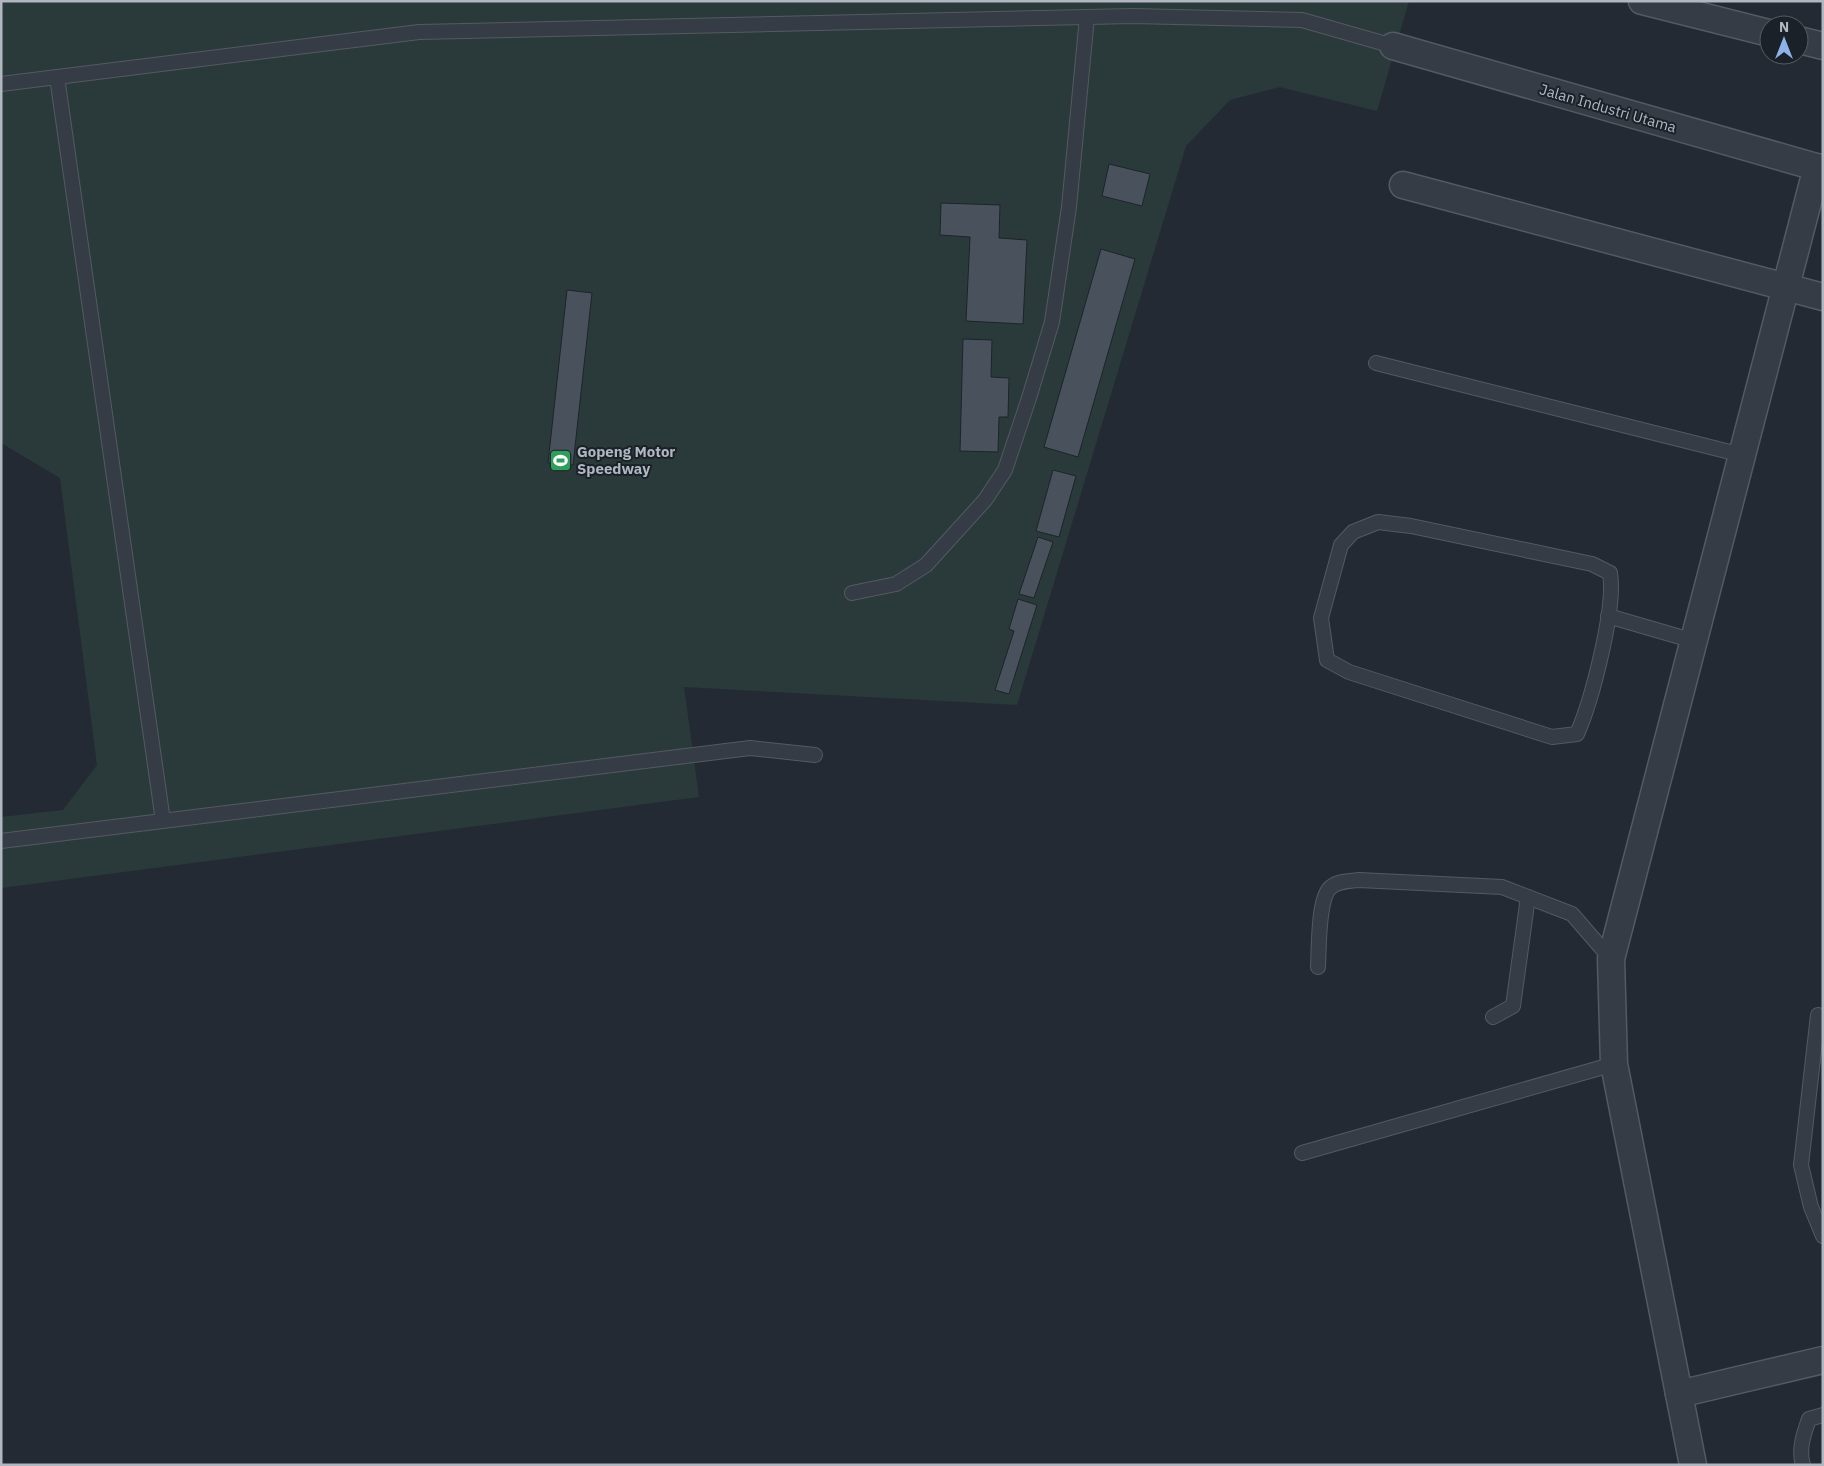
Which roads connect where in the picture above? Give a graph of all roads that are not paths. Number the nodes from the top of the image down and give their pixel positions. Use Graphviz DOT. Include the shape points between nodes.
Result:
graph roads {
  1 [pos="1642,1"];
  2 [pos="1087,17"];
  3 [pos="1759,30"];
  4 [pos="1809,42"];
  5 [pos="1393,46"];
  6 [pos="1823,46"];
  7 [pos="57,77"];
  8 [pos="1,84"];
  9 [pos="1820,168"];
  10 [pos="1403,185"];
  11 [pos="1786,287"];
  12 [pos="1823,297"];
  13 [pos="1376,363"];
  14 [pos="1742,455"];
  15 [pos="852,593"];
  16 [pos="1608,616"];
  17 [pos="1694,641"];
  18 [pos="815,755"];
  19 [pos="163,821"];
  20 [pos="1,841"];
  21 [pos="1528,897"];
  22 [pos="1611,959"];
  23 [pos="1318,967"];
  24 [pos="1818,1015"];
  25 [pos="1493,1017"];
  26 [pos="1614,1064"];
  27 [pos="1302,1153"];
  28 [pos="1823,1236"];
  29 [pos="1823,1360"];
  30 [pos="1679,1394"];
  31 [pos="1823,1415"];
  32 [pos="1693,1465"];
  33 [pos="1803,1465"];
  1 -- 3 [label="street"];
  2 -- 5 [label="lane" via="1302,20"];
  2 -- 7 [label="lane" via="419,32"];
  2 -- 15 [label="lane" via="1069,206 1052,322 1030,398 1004,470 985,500 926,565 896,584"];
  4 -- 6 [label="street"];
  5 -- 9 [label="street, Jalan Industri Utama"];
  7 -- 8 [label="lane"];
  7 -- 19 [label="lane"];
  9 -- 11 [label="street"];
  10 -- 11 [label="street"];
  11 -- 12 [label="street"];
  11 -- 14 [label="street"];
  13 -- 14 [label="lane"];
  14 -- 17 [label="street"];
  16 -- 16 [label="lane" via="1588,711 1578,734 1552,737 1348,672 1327,660 1321,618 1341,545 1353,532 1378,522 1592,564 1610,572 1613,589"];
  16 -- 17 [label="lane"];
  17 -- 22 [label="street"];
  18 -- 19 [label="lane" via="750,748"];
  19 -- 20 [label="lane"];
  21 -- 22 [label="lane" via="1572,914"];
  21 -- 23 [label="lane" via="1502,887 1345,881 1330,887 1324,897"];
  21 -- 25 [label="lane" via="1513,1006"];
  22 -- 26 [label="street"];
  24 -- 28 [label="lane" via="1801,1165 1811,1207"];
  26 -- 27 [label="lane"];
  26 -- 30 [label="street"];
  29 -- 30 [label="street"];
  30 -- 32 [label="street"];
  31 -- 33 [label="lane" via="1809,1419 1803,1436"];
}
